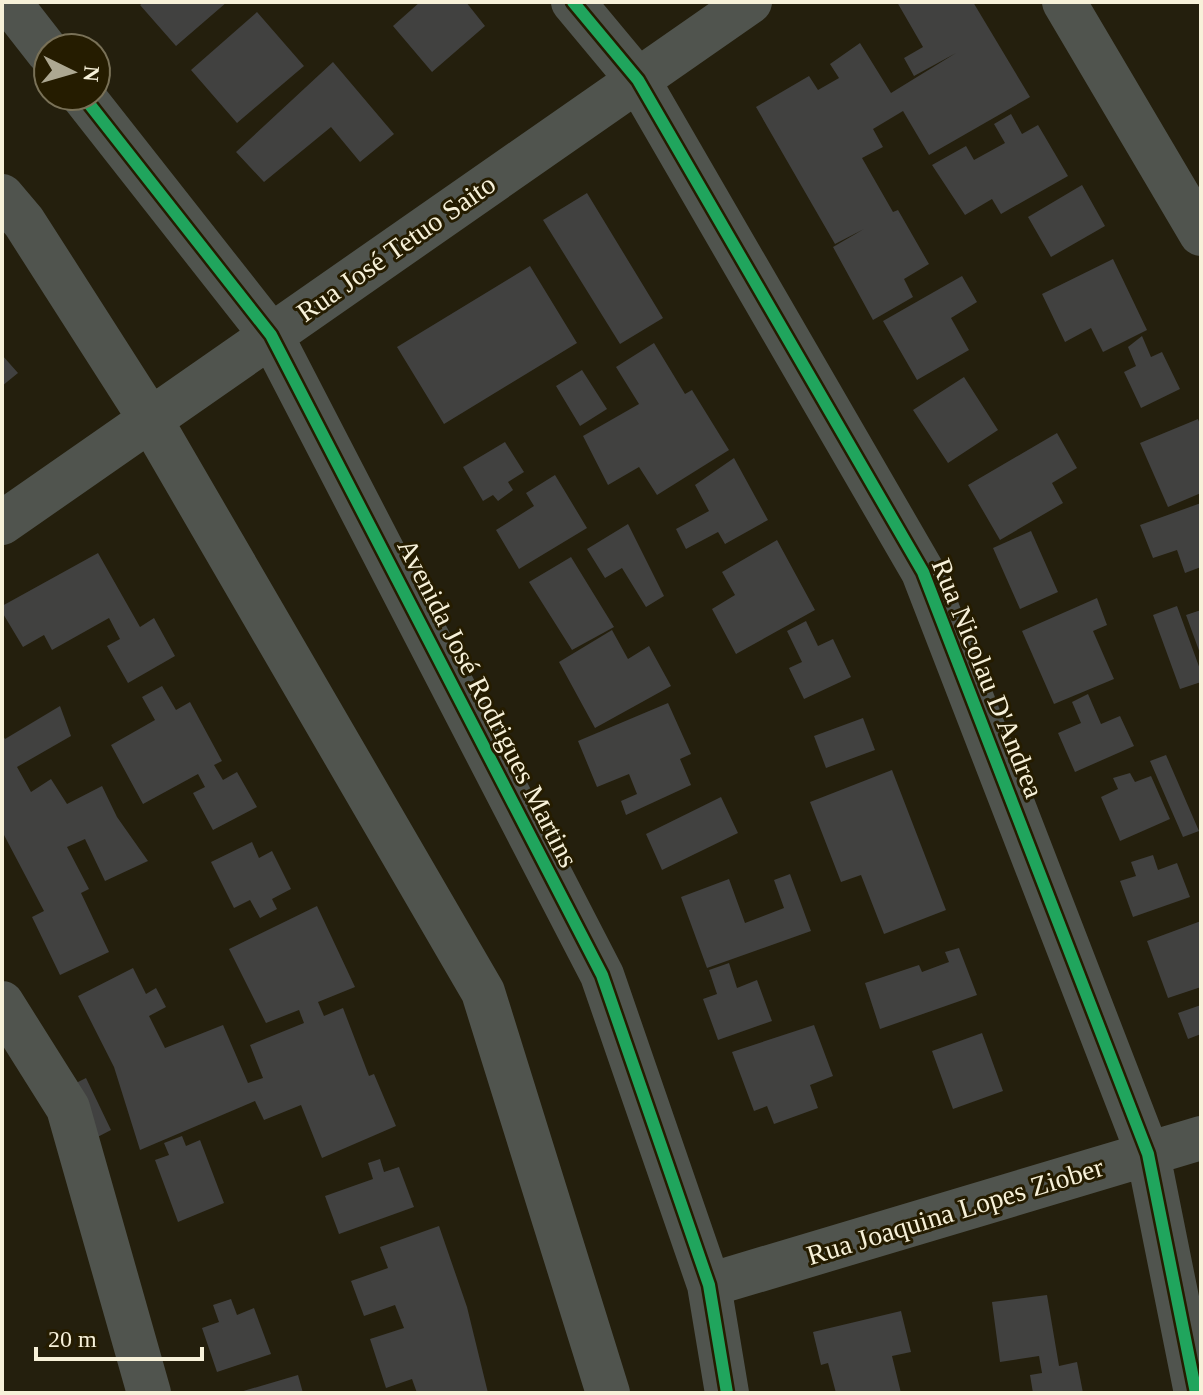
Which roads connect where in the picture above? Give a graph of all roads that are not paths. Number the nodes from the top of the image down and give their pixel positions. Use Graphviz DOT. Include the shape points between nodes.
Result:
graph roads {
  1 [pos="9,2"];
  2 [pos="573,2"];
  3 [pos="750,2"];
  4 [pos="1064,2"];
  5 [pos="32,32"];
  6 [pos="638,80"];
  7 [pos="96,112"];
  8 [pos="2,196"];
  9 [pos="1201,234"];
  10 [pos="271,335"];
  11 [pos="150,419"];
  12 [pos="2,523"];
  13 [pos="2,1003"];
  14 [pos="1201,1138"];
  15 [pos="1148,1154"];
  16 [pos="709,1285"];
  17 [pos="149,1393"];
  18 [pos="608,1393"];
  19 [pos="727,1393"];
  20 [pos="1196,1393"];
  1 -- 5 [label="street"];
  2 -- 6 [label="street, Rua Nicolau D'Andrea"];
  3 -- 6 [label="street, Rua José Tetuo Saito"];
  4 -- 9 [label="street"];
  6 -- 10 [label="street, Rua José Tetuo Saito"];
  6 -- 15 [label="street, Rua Nicolau D'Andrea" via="923,572"];
  7 -- 10 [label="street, Avenida José Rodrigues Martins"];
  8 -- 11 [label="street"];
  10 -- 11 [label="street, Rua José Tetuo Saito"];
  10 -- 16 [label="street, Avenida José Rodrigues Martins" via="602,975"];
  11 -- 12 [label="street, Rua José Tetuo Saito"];
  11 -- 18 [label="street" via="483,992"];
  13 -- 17 [label="street" via="68,1108"];
  14 -- 15 [label="street, Rua Joaquina Lopes Ziober"];
  15 -- 16 [label="street, Rua Joaquina Lopes Ziober"];
  15 -- 20 [label="street, Rua Nicolau D'Andrea"];
  16 -- 19 [label="street, Avenida José Rodrigues Martins"];
}
